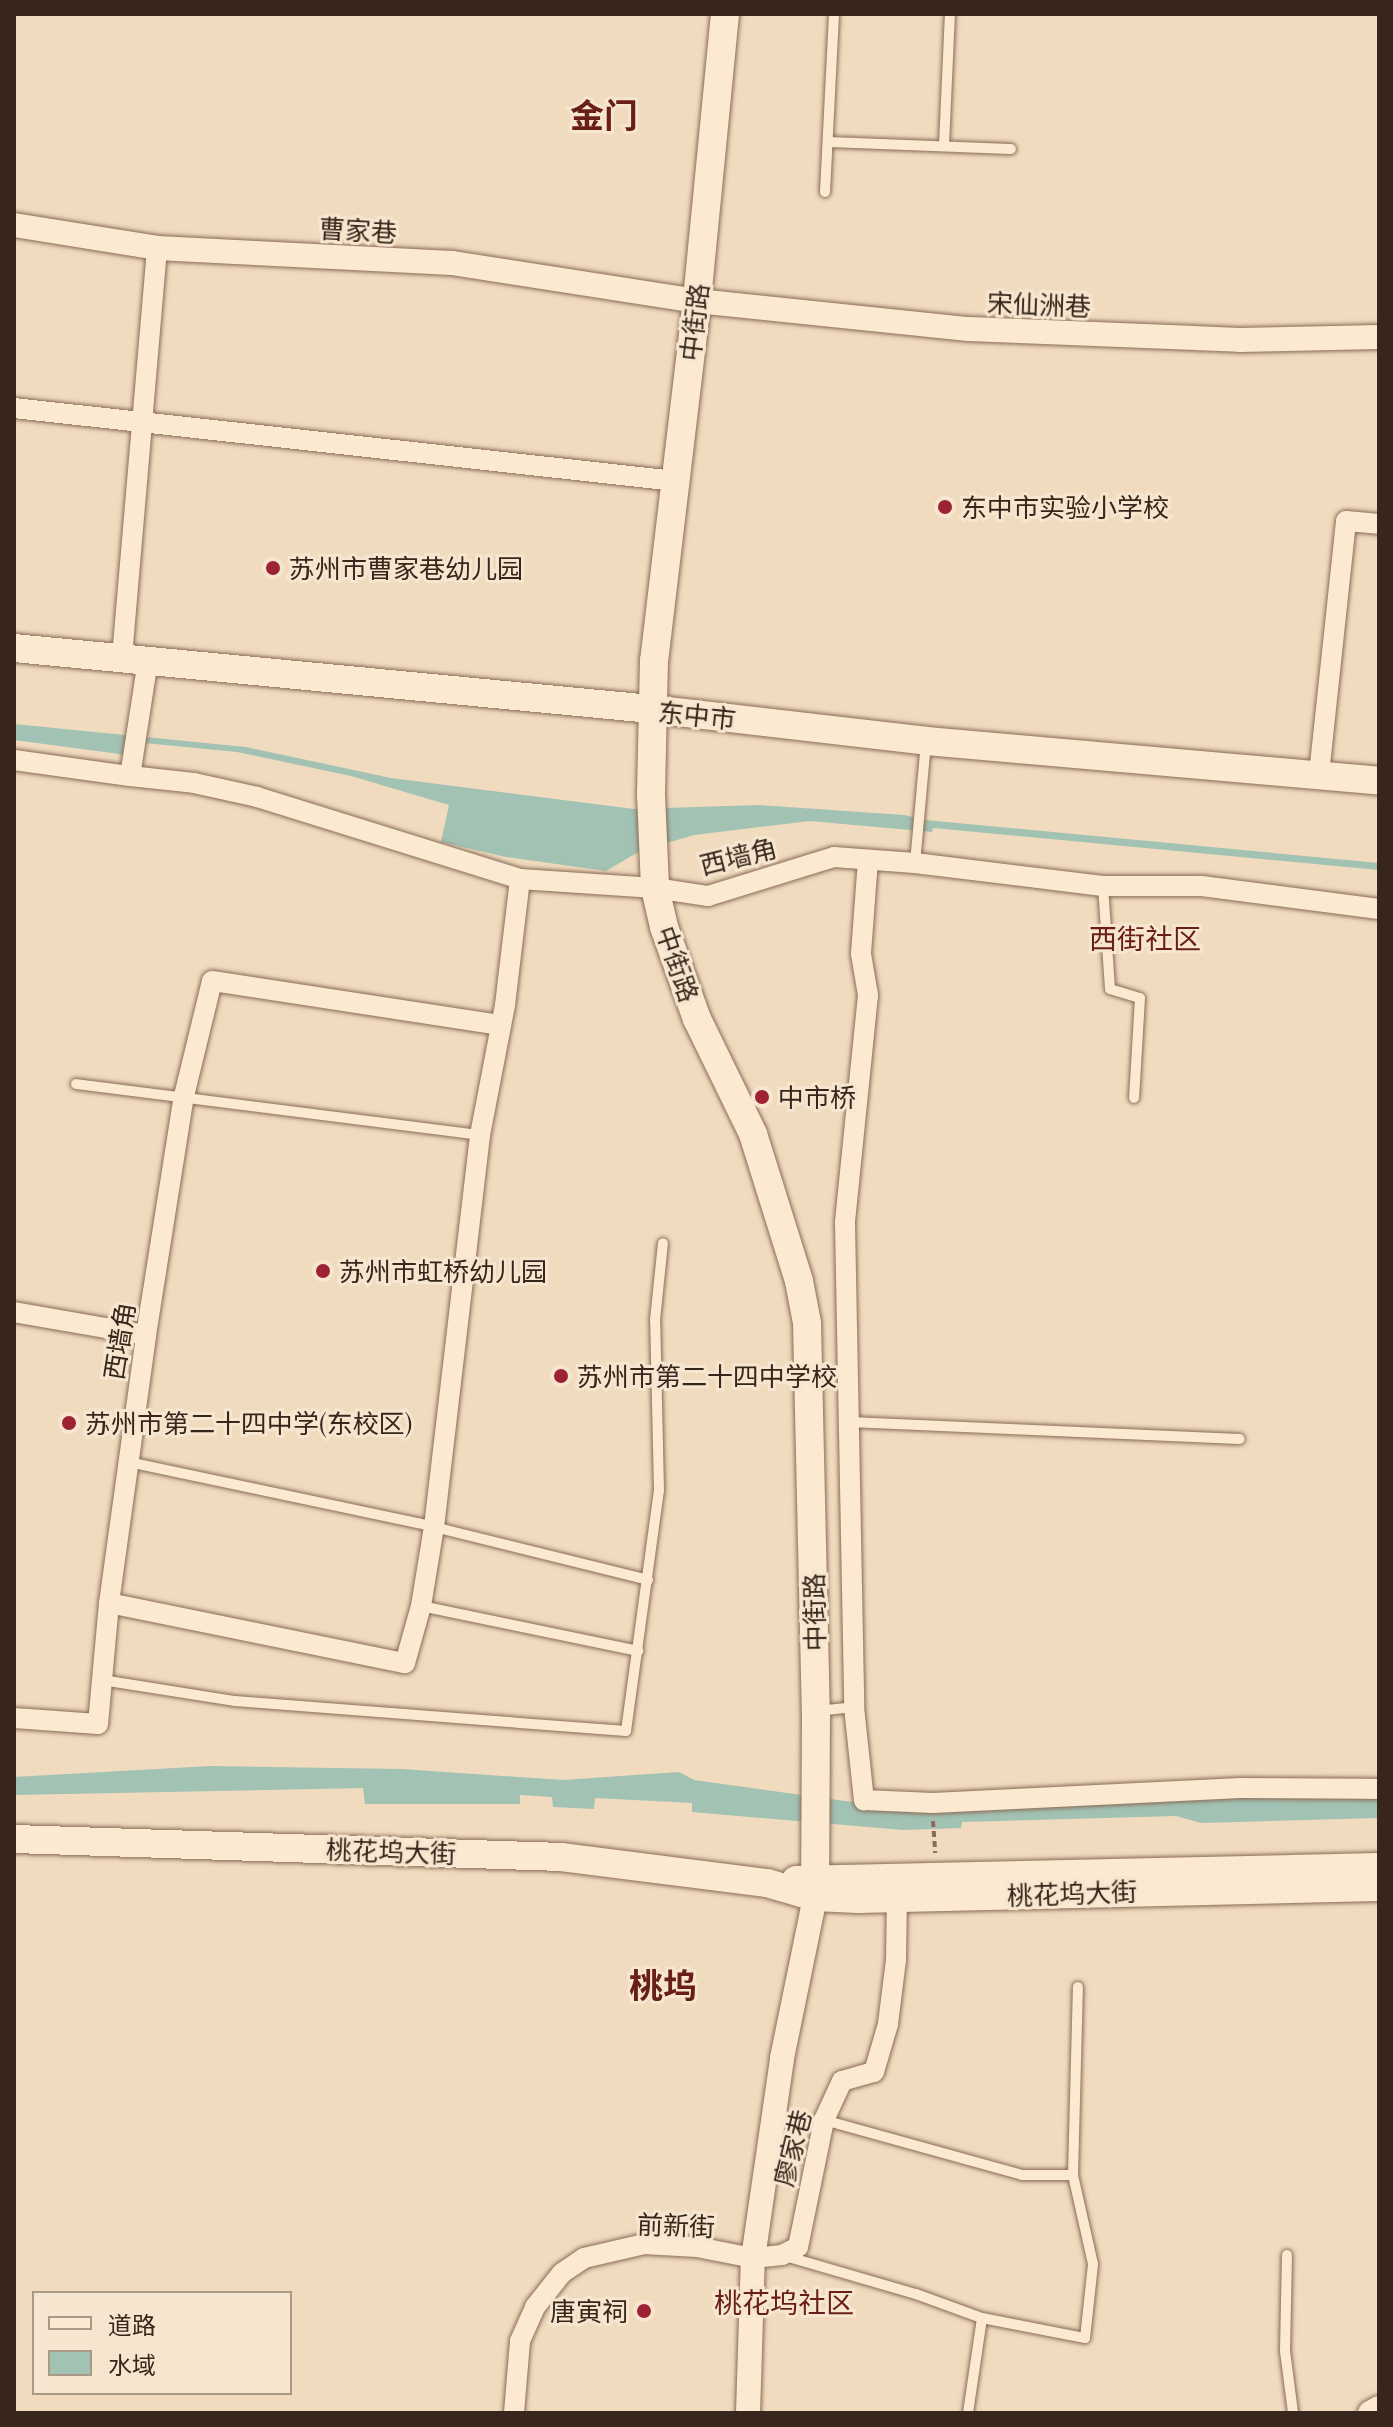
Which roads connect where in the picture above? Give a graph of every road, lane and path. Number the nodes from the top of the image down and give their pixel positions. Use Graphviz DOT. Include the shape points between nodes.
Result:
graph roads {
  1 [pos="725,14"];
  2 [pos="834,14"];
  3 [pos="950,14"];
  4 [pos="828,142"];
  5 [pos="944,145"];
  6 [pos="1011,149"];
  7 [pos="825,192"];
  8 [pos="14,225"];
  9 [pos="157,248"];
  10 [pos="697,301"];
  11 [pos="1379,337"];
  12 [pos="14,408"];
  13 [pos="143,423"];
  14 [pos="675,481"];
  15 [pos="1379,524"];
  16 [pos="14,648"];
  17 [pos="135,659"];
  18 [pos="651,709"];
  19 [pos="926,741"];
  20 [pos="14,760"];
  21 [pos="131,770"];
  22 [pos="1319,774"];
  23 [pos="1379,781"];
  24 [pos="916,853"];
  25 [pos="868,860"];
  26 [pos="655,877"];
  27 [pos="520,879"];
  28 [pos="1103,886"];
  29 [pos="1379,909"];
  30 [pos="501,1025"];
  31 [pos="76,1084"];
  32 [pos="184,1096"];
  33 [pos="1134,1098"];
  34 [pos="480,1135"];
  35 [pos="663,1243"];
  36 [pos="14,1312"];
  37 [pos="146,1335"];
  38 [pos="849,1422"];
  39 [pos="1240,1439"];
  40 [pos="128,1462"];
  41 [pos="434,1527"];
  42 [pos="648,1580"];
  43 [pos="109,1603"];
  44 [pos="421,1606"];
  45 [pos="638,1651"];
  46 [pos="102,1680"];
  47 [pos="854,1707"];
  48 [pos="816,1712"];
  49 [pos="14,1718"];
  50 [pos="1379,1789"];
  51 [pos="933,1821"];
  52 [pos="934,1837"];
  53 [pos="14,1839"];
  54 [pos="1379,1867"];
  55 [pos="1379,1887"];
  56 [pos="815,1888"];
  57 [pos="897,1899"];
  58 [pos="1078,1987"];
  59 [pos="824,2120"];
  60 [pos="1073,2175"];
  61 [pos="782,2255"];
  62 [pos="1287,2255"];
  63 [pos="753,2258"];
  64 [pos="982,2318"];
  65 [pos="1379,2408"];
  66 [pos="514,2413"];
  67 [pos="748,2413"];
  68 [pos="968,2413"];
  69 [pos="1293,2413"];
  70 [pos="1370,2413"];
  1 -- 10 [label="main road, 中街路"];
  2 -- 4 [label="lane"];
  3 -- 5 [label="lane"];
  4 -- 5 [label="lane"];
  4 -- 7 [label="lane"];
  5 -- 6 [label="lane"];
  8 -- 9 [label="street, 曹家巷"];
  9 -- 10 [label="street, 曹家巷" via="452,263"];
  9 -- 13 [label="street"];
  10 -- 11 [label="street, 宋仙洲巷" via="969,329 1240,340"];
  10 -- 14 [label="main road, 中街路"];
  12 -- 13 [label="street"];
  13 -- 14 [label="street"];
  13 -- 17 [label="street"];
  14 -- 18 [label="main road, 中街路"];
  15 -- 22 [label="street" via="1346,521"];
  16 -- 17 [label="main road, 东中市"];
  17 -- 18 [label="main road, 东中市"];
  17 -- 21 [label="street" via="137,732"];
  18 -- 19 [label="main road, 东中市"];
  18 -- 26 [label="main road, 中街路"];
  19 -- 22 [label="main road, 东中市"];
  19 -- 24 [label="lane"];
  20 -- 21 [label="street, 西墙角"];
  21 -- 27 [label="street, 西墙角" via="257,797"];
  22 -- 23 [label="main road, 东中市"];
  24 -- 25 [label="street, 西墙角"];
  24 -- 28 [label="street, 西墙角"];
  25 -- 26 [label="street, 西墙角" via="834,857 708,896"];
  25 -- 38 [label="street" via="861,954 868,995 845,1223"];
  26 -- 27 [label="street, 西墙角"];
  26 -- 48 [label="main road, 中街路" via="668,939 697,1019 753,1134 799,1281 811,1405"];
  27 -- 30 [label="street"];
  28 -- 29 [label="street, 西墙角" via="1202,886"];
  28 -- 33 [label="lane" via="1110,989 1140,998"];
  30 -- 32 [label="street, 西墙角" via="212,981"];
  30 -- 34 [label="street"];
  31 -- 32 [label="lane"];
  32 -- 34 [label="lane"];
  32 -- 37 [label="street, 西墙角"];
  34 -- 41 [label="street"];
  35 -- 42 [label="lane" via="655,1320 659,1490"];
  36 -- 37 [label="street"];
  37 -- 40 [label="street, 西墙角"];
  38 -- 39 [label="lane"];
  38 -- 47 [label="street"];
  40 -- 41 [label="lane"];
  40 -- 43 [label="street, 西墙角"];
  41 -- 42 [label="lane"];
  41 -- 44 [label="street"];
  42 -- 45 [label="lane"];
  43 -- 44 [label="street" via="405,1663"];
  43 -- 46 [label="street, 西墙角"];
  44 -- 45 [label="lane"];
  45 -- 46 [label="lane" via="626,1731 235,1701"];
  46 -- 49 [label="street, 西墙角" via="98,1724"];
  47 -- 48 [label="lane"];
  47 -- 50 [label="street" via="864,1800 933,1803 1241,1788"];
  48 -- 56 [label="main road, 中街路"];
  51 -- 52 [label="path"];
  53 -- 56 [label="main road, 桃花坞大街" via="548,1856"];
  54 -- 56 [label="main road, 桃花坞大街"];
  55 -- 57 [label="main road, 桃花坞大街"];
  56 -- 57 [label="main road, 桃花坞大街"];
  56 -- 63 [label="street, 廖家巷" via="782,2058"];
  57 -- 59 [label="street, 廖家巷" via="888,2024 874,2072 842,2081"];
  58 -- 60 [label="lane"];
  59 -- 60 [label="lane" via="1022,2175"];
  59 -- 61 [label="street, 廖家巷" via="798,2247"];
  60 -- 64 [label="lane" via="1093,2264 1085,2338"];
  61 -- 63 [label="street"];
  61 -- 64 [label="lane"];
  62 -- 69 [label="lane" via="1285,2351"];
  63 -- 66 [label="street, 前新街" via="644,2244 584,2258 562,2273 535,2307 520,2341"];
  63 -- 67 [label="street, 廖家巷"];
  64 -- 68 [label="lane"];
  65 -- 70 [label="street"];
}
